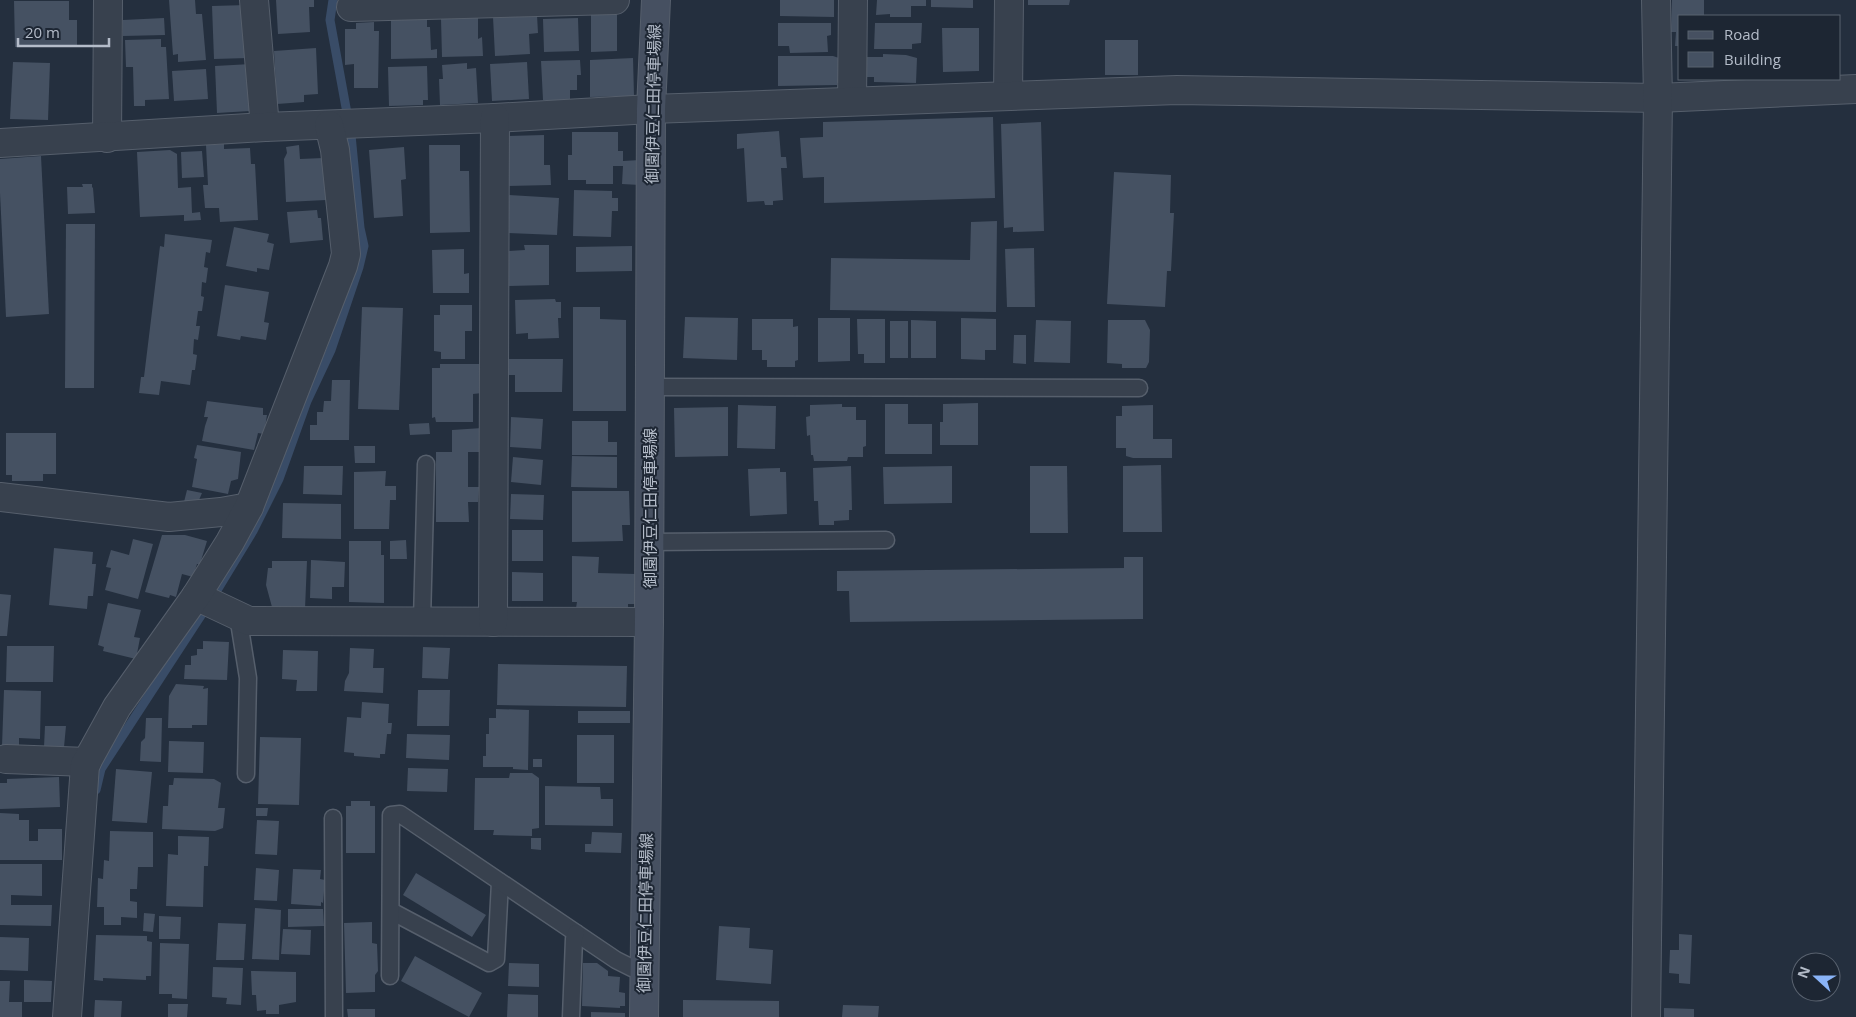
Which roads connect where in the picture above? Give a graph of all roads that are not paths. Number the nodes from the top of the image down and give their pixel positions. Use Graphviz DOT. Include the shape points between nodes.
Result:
graph roads {
  1 [pos="108,0"];
  2 [pos="254,0"];
  3 [pos="615,0"];
  4 [pos="656,0"];
  5 [pos="853,0"];
  6 [pos="1009,0"];
  7 [pos="1656,0"];
  8 [pos="351,7"];
  9 [pos="1856,90"];
  10 [pos="1008,96"];
  11 [pos="1658,98"];
  12 [pos="852,101"];
  13 [pos="652,109"];
  14 [pos="495,118"];
  15 [pos="329,125"];
  16 [pos="265,127"];
  17 [pos="106,138"];
  18 [pos="0,143"];
  19 [pos="650,387"];
  20 [pos="1139,388"];
  21 [pos="426,464"];
  22 [pos="0,497"];
  23 [pos="249,507"];
  24 [pos="886,540"];
  25 [pos="650,542"];
  26 [pos="196,596"];
  27 [pos="238,616"];
  28 [pos="422,621"];
  29 [pos="493,622"];
  30 [pos="649,622"];
  31 [pos="6,759"];
  32 [pos="87,762"];
  33 [pos="246,774"];
  34 [pos="333,818"];
  35 [pos="500,882"];
  36 [pos="391,911"];
  37 [pos="576,933"];
  38 [pos="645,969"];
  39 [pos="390,976"];
  40 [pos="67,1017"];
  41 [pos="334,1017"];
  42 [pos="571,1017"];
  43 [pos="644,1017"];
  44 [pos="1646,1017"];
  1 -- 17 [label="street"];
  2 -- 16 [label="street"];
  3 -- 8 [label="street"];
  4 -- 13 [label="main road, 御園伊豆仁田停車場線"];
  5 -- 12 [label="street"];
  6 -- 10 [label="street"];
  7 -- 11 [label="street"];
  9 -- 11 [label="street"];
  10 -- 11 [label="street" via="1177,90"];
  10 -- 12 [label="street"];
  11 -- 44 [label="street"];
  12 -- 13 [label="street"];
  13 -- 14 [label="street"];
  13 -- 19 [label="main road, 御園伊豆仁田停車場線"];
  14 -- 15 [label="street"];
  14 -- 29 [label="street"];
  15 -- 16 [label="street"];
  15 -- 23 [label="street" via="335,150 346,254"];
  16 -- 17 [label="street"];
  17 -- 18 [label="street"];
  19 -- 20 [label="lane"];
  19 -- 25 [label="main road, 御園伊豆仁田停車場線"];
  21 -- 28 [label="lane"];
  22 -- 23 [label="street" via="169,517"];
  23 -- 26 [label="street"];
  24 -- 25 [label="lane"];
  25 -- 30 [label="main road, 御園伊豆仁田停車場線"];
  26 -- 27 [label="street"];
  26 -- 32 [label="street" via="117,707"];
  27 -- 28 [label="street" via="249,621"];
  27 -- 33 [label="lane" via="248,678"];
  28 -- 29 [label="street"];
  29 -- 30 [label="street"];
  30 -- 38 [label="main road, 御園伊豆仁田停車場線"];
  31 -- 32 [label="street"];
  32 -- 40 [label="street" via="84,766"];
  34 -- 41 [label="lane"];
  35 -- 36 [label="lane" via="496,959 489,963"];
  35 -- 36 [label="lane" via="400,814 391,815"];
  35 -- 37 [label="lane"];
  36 -- 39 [label="lane"];
  37 -- 38 [label="lane" via="616,960 632,968"];
  37 -- 42 [label="lane"];
  38 -- 43 [label="main road, 御園伊豆仁田停車場線"];
}
